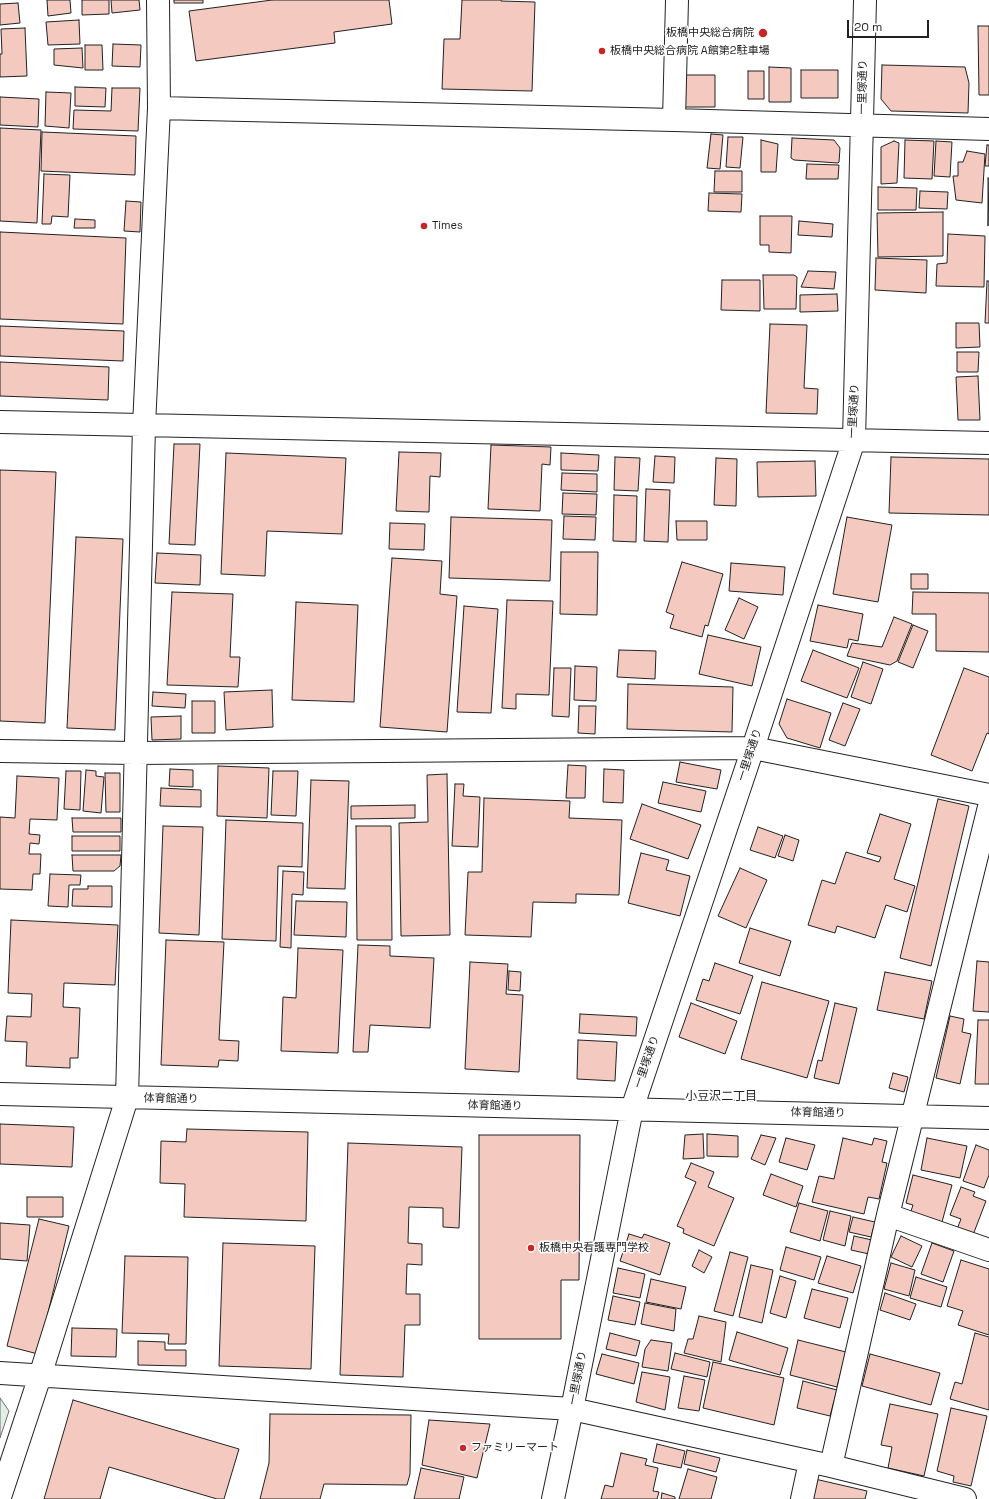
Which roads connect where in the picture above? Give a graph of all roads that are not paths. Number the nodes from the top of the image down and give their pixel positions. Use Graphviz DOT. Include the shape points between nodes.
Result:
graph roads {
  1 [pos="158,0"];
  2 [pos="677,0"];
  3 [pos="865,0"];
  4 [pos="159,108"];
  5 [pos="674,120"];
  6 [pos="862,126"];
  7 [pos="989,129"];
  8 [pos="0,422"];
  9 [pos="144,426"];
  10 [pos="854,440"];
  11 [pos="989,443"];
  12 [pos="753,748"];
  13 [pos="0,751"];
  14 [pos="135,753"];
  15 [pos="989,795"];
  16 [pos="989,807"];
  17 [pos="0,1094"];
  18 [pos="127,1098"];
  19 [pos="632,1109"];
  20 [pos="913,1116"];
  21 [pos="989,1118"];
  22 [pos="888,1216"];
  23 [pos="989,1250"];
  24 [pos="0,1373"];
  25 [pos="40,1376"];
  26 [pos="572,1409"];
  27 [pos="821,1464"];
  28 [pos="0,1497"];
  29 [pos="553,1499"];
  30 [pos="802,1499"];
  31 [pos="965,1499"];
  1 -- 4 [label="street"];
  2 -- 5 [label="street"];
  3 -- 6 [label="street, 一里塚通り"];
  4 -- 5 [label="street"];
  4 -- 9 [label="street"];
  5 -- 6 [label="street"];
  6 -- 7 [label="street"];
  6 -- 10 [label="street, 一里塚通り"];
  8 -- 9 [label="street"];
  9 -- 10 [label="street"];
  9 -- 14 [label="street"];
  10 -- 11 [label="street"];
  10 -- 12 [label="street, 一里塚通り"];
  12 -- 14 [label="street"];
  12 -- 15 [label="street"];
  12 -- 19 [label="street, 一里塚通り"];
  13 -- 14 [label="street"];
  14 -- 18 [label="street"];
  16 -- 20 [label="street"];
  17 -- 18 [label="street, 体育館通り"];
  18 -- 19 [label="street, 体育館通り"];
  18 -- 25 [label="street"];
  19 -- 20 [label="street, 体育館通り"];
  19 -- 26 [label="street, 一里塚通り"];
  20 -- 21 [label="street, 体育館通り"];
  20 -- 22 [label="street"];
  22 -- 23 [label="street"];
  22 -- 27 [label="street"];
  24 -- 25 [label="street"];
  25 -- 26 [label="street"];
  25 -- 28 [label="street"];
  26 -- 27 [label="street"];
  26 -- 29 [label="street, 一里塚通り"];
  27 -- 30 [label="street"];
  27 -- 31 [label="street"];
}
